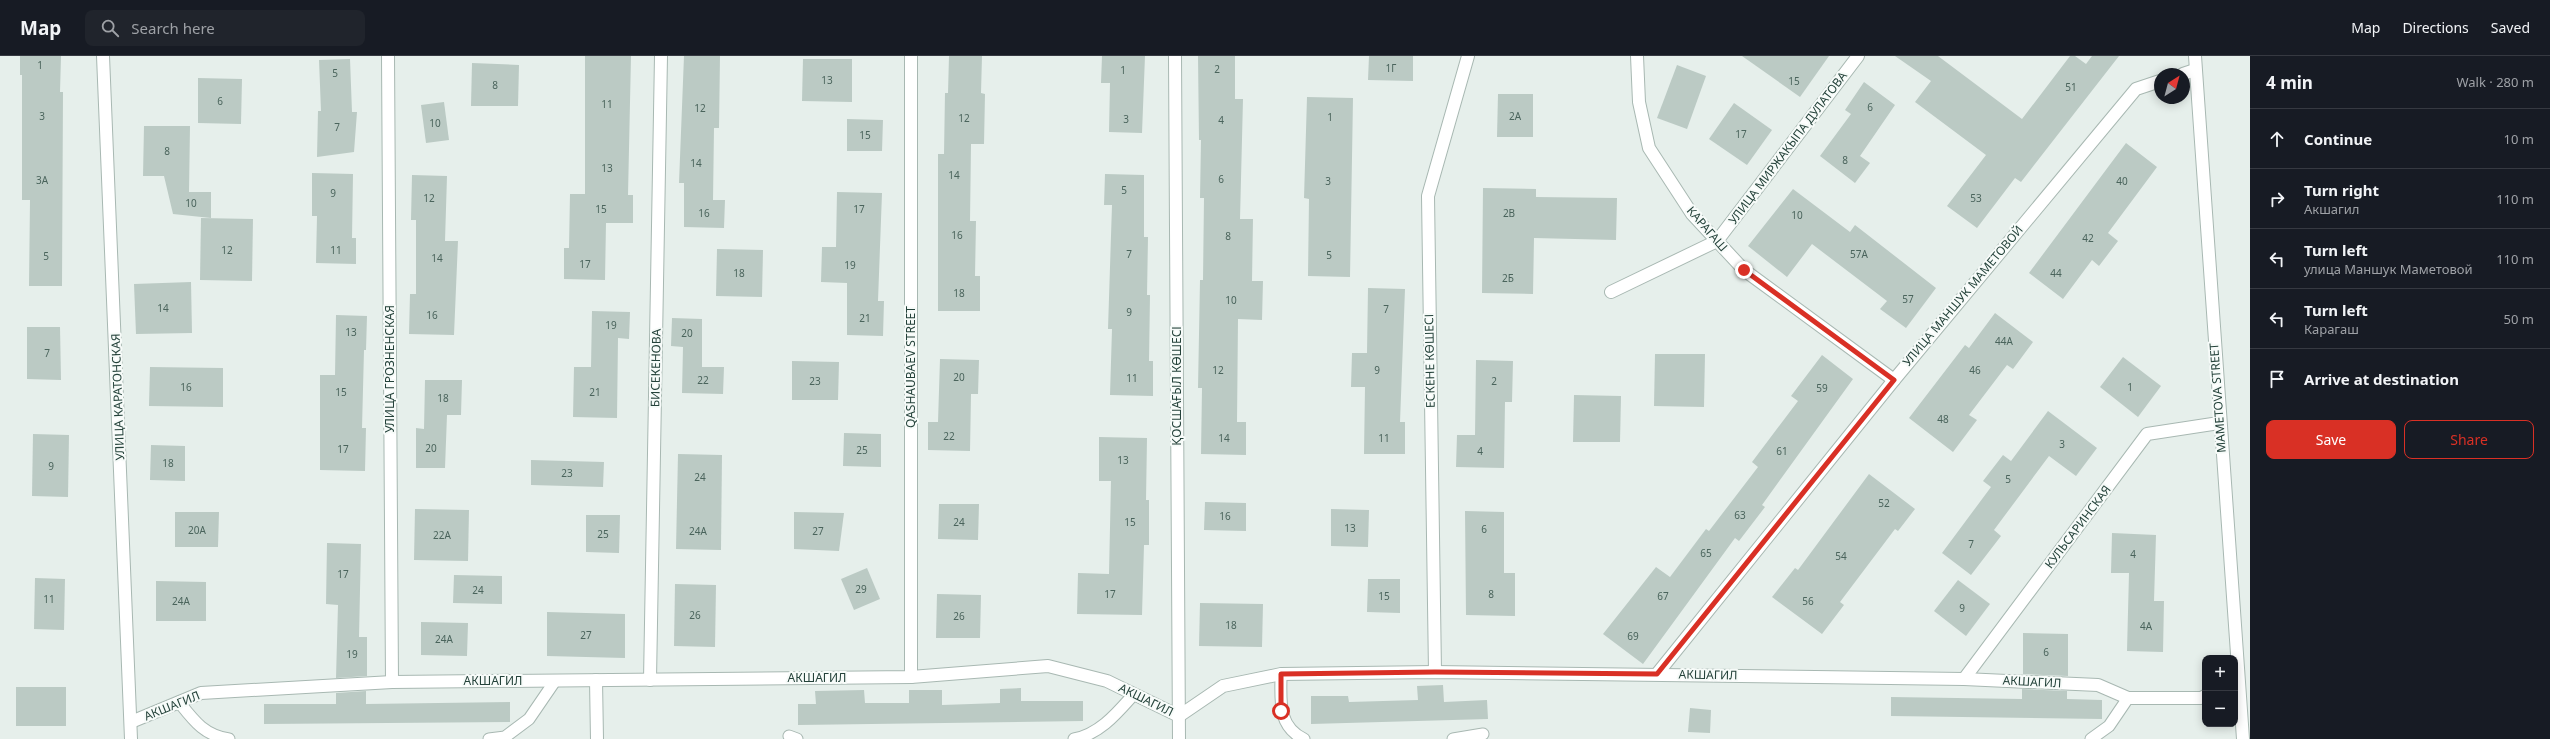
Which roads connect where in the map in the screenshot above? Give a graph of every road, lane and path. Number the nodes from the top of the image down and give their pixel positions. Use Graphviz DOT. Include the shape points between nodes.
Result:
graph roads {
  1 [pos="103,56"];
  2 [pos="388,56"];
  3 [pos="662,56"];
  4 [pos="911,56"];
  5 [pos="1175,56"];
  6 [pos="1468,56"];
  7 [pos="1637,56"];
  8 [pos="1858,56"];
  9 [pos="2195,56"];
  10 [pos="2195,70"];
  11 [pos="2190,72"];
  12 [pos="2154,83"];
  13 [pos="1717,241"];
  14 [pos="1611,292"];
  15 [pos="1894,380"];
  16 [pos="2219,423"];
  17 [pos="1435,672"];
  18 [pos="1281,674"];
  19 [pos="1657,674"];
  20 [pos="911,677"];
  21 [pos="1964,679"];
  22 [pos="596,680"];
  23 [pos="650,680"];
  24 [pos="2242,680"];
  25 [pos="555,681"];
  26 [pos="392,682"];
  27 [pos="1134,694"];
  28 [pos="2128,698"];
  29 [pos="2202,698"];
  30 [pos="179,702"];
  31 [pos="1179,716"];
  32 [pos="132,722"];
  33 [pos="1482,734"];
  34 [pos="131,739"];
  35 [pos="229,739"];
  36 [pos="489,739"];
  37 [pos="597,739"];
  38 [pos="1074,739"];
  39 [pos="1180,739"];
  40 [pos="1304,739"];
  41 [pos="1453,739"];
  42 [pos="2091,739"];
  43 [pos="2243,739"];
  1 -- 32 [label="street, УЛИЦА КАРАТОНСКАЯ"];
  2 -- 26 [label="street, УЛИЦА ГРОЗНЕНСКАЯ"];
  3 -- 23 [label="street, БИСЕКЕНОВА"];
  4 -- 20 [label="street, QASHAUBAEV STREET"];
  5 -- 31 [label="street, ҚОСШАҒЫЛ КӨШЕСІ"];
  6 -- 17 [label="street, ЕСКЕНЕ КӨШЕСІ" via="1428,196"];
  7 -- 13 [label="street, КАРАГАШ" via="1639,102 1649,148 1692,214"];
  8 -- 13 [label="street, УЛИЦА МИРЖАКЫПА ДУЛАТОВА"];
  9 -- 10 [label="street, MAMETOVA STREET"];
  10 -- 11 [label="street"];
  10 -- 16 [label="street, MAMETOVA STREET"];
  12 -- 15 [label="street, УЛИЦА МАНШУК МАМЕТОВОЙ" via="2136,89"];
  13 -- 14 [label="street, УЛИЦА МИРЖАКЫПА ДУЛАТОВА"];
  13 -- 15 [label="street, КАРАГАШ" via="1744,270"];
  15 -- 19 [label="street, УЛИЦА МАНШУК МАМЕТОВОЙ"];
  16 -- 21 [label="street, КУЛЬСАРИНСКАЯ" via="2147,434"];
  16 -- 24 [label="street, MAMETOVA STREET"];
  17 -- 18 [label="street, АКШАГИЛ"];
  17 -- 19 [label="street, АКШАГИЛ"];
  18 -- 31 [label="street, АКШАГИЛ" via="1223,686"];
  18 -- 40 [label="lane" via="1281,711 1292,733"];
  19 -- 21 [label="street, АКШАГИЛ"];
  20 -- 23 [label="street, АКШАГИЛ"];
  20 -- 27 [label="street, АКШАГИЛ" via="1048,666 1107,681"];
  21 -- 28 [label="street, АКШАГИЛ" via="2098,685"];
  22 -- 23 [label="street, АКШАГИЛ"];
  22 -- 25 [label="street, АКШАГИЛ"];
  22 -- 37 [label="street"];
  24 -- 43 [label="street, MAMETOVA STREET"];
  25 -- 26 [label="street, АКШАГИЛ"];
  25 -- 36 [label="lane" via="529,719 505,737"];
  26 -- 30 [label="street, АКШАГИЛ" via="202,693"];
  27 -- 31 [label="street, АКШАГИЛ"];
  27 -- 38 [label="lane" via="1110,720 1087,736"];
  28 -- 29 [label="street, АКШАГИЛ"];
  28 -- 42 [label="lane" via="2109,726"];
  30 -- 32 [label="street, АКШАГИЛ"];
  30 -- 35 [label="lane" via="198,727 217,737"];
  31 -- 39 [label="street, ҚОСШАҒЫЛ КӨШЕСІ"];
  32 -- 34 [label="street, УЛИЦА КАРАТОНСКАЯ"];
  33 -- 41 [label="lane"];
}
